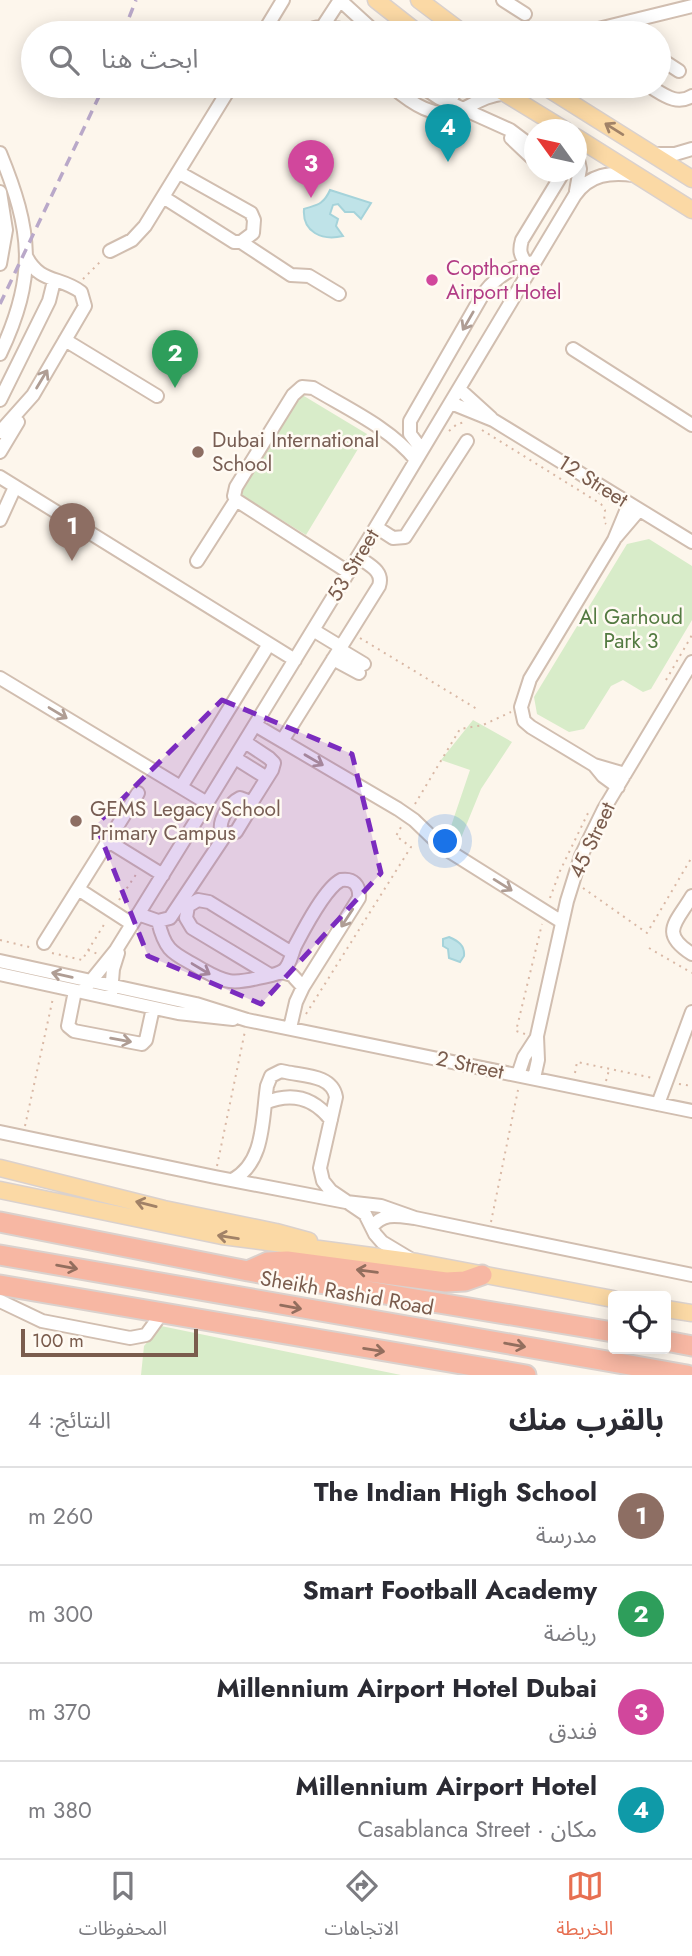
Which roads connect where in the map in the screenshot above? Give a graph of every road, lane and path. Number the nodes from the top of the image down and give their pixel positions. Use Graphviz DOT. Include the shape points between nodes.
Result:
graph roads {
  1 [pos="283,0"];
  2 [pos="340,0"];
  3 [pos="376,0"];
  4 [pos="503,0"];
  5 [pos="426,3"];
  6 [pos="692,6"];
  7 [pos="525,13"];
  8 [pos="270,21"];
  9 [pos="326,21"];
  10 [pos="363,21"];
  11 [pos="403,21"];
  12 [pos="448,21"];
  13 [pos="643,21"];
  14 [pos="671,66"];
  15 [pos="679,71"];
  16 [pos="692,96"];
  17 [pos="224,98"];
  18 [pos="405,98"];
  19 [pos="441,98"];
  20 [pos="452,98"];
  21 [pos="482,98"];
  22 [pos="514,98"];
  23 [pos="563,98"];
  24 [pos="670,98"];
  25 [pos="449,103"];
  26 [pos="463,109"];
  27 [pos="548,119"];
  28 [pos="524,139"];
  29 [pos="587,144"];
  30 [pos="692,149"];
  31 [pos="0,153"];
  32 [pos="654,154"];
  33 [pos="178,172"];
  34 [pos="638,176"];
  35 [pos="692,178"];
  36 [pos="557,182"];
  37 [pos="578,182"];
  38 [pos="0,192"];
  39 [pos="575,195"];
  40 [pos="163,197"];
  41 [pos="692,210"];
  42 [pos="537,215"];
  43 [pos="555,228"];
  44 [pos="242,242"];
  45 [pos="110,251"];
  46 [pos="26,256"];
  47 [pos="530,263"];
  48 [pos="0,264"];
  49 [pos="54,281"];
  50 [pos="75,288"];
  51 [pos="340,294"];
  52 [pos="65,341"];
  53 [pos="573,349"];
  54 [pos="1,352"];
  55 [pos="459,389"];
  56 [pos="157,396"];
  57 [pos="0,400"];
  58 [pos="451,403"];
  59 [pos="25,406"];
  60 [pos="493,420"];
  61 [pos="471,424"];
  62 [pos="692,425"];
  63 [pos="475,426"];
  64 [pos="449,430"];
  65 [pos="0,432"];
  66 [pos="467,441"];
  67 [pos="0,452"];
  68 [pos="419,455"];
  69 [pos="0,477"];
  70 [pos="15,487"];
  71 [pos="236,500"];
  72 [pos="634,507"];
  73 [pos="0,520"];
  74 [pos="376,527"];
  75 [pos="615,535"];
  76 [pos="692,542"];
  77 [pos="358,557"];
  78 [pos="197,561"];
  79 [pos="348,572"];
  80 [pos="313,630"];
  81 [pos="350,632"];
  82 [pos="692,635"];
  83 [pos="269,645"];
  84 [pos="339,650"];
  85 [pos="295,660"];
  86 [pos="692,662"];
  87 [pos="0,678"];
  88 [pos="666,679"];
  89 [pos="521,707"];
  90 [pos="477,709"];
  91 [pos="255,726"];
  92 [pos="282,741"];
  93 [pos="245,742"];
  94 [pos="235,758"];
  95 [pos="594,765"];
  96 [pos="625,774"];
  97 [pos="267,778"];
  98 [pos="181,787"];
  99 [pos="618,787"];
  100 [pos="138,793"];
  101 [pos="207,803"];
  102 [pos="250,805"];
  103 [pos="589,810"];
  104 [pos="408,816"];
  105 [pos="226,834"];
  106 [pos="107,841"];
  107 [pos="692,857"];
  108 [pos="143,863"];
  109 [pos="163,875"];
  110 [pos="572,880"];
  111 [pos="78,889"];
  112 [pos="692,897"];
  113 [pos="112,911"];
  114 [pos="545,911"];
  115 [pos="158,921"];
  116 [pos="562,922"];
  117 [pos="133,924"];
  118 [pos="0,940"];
  119 [pos="42,947"];
  120 [pos="649,948"];
  121 [pos="292,953"];
  122 [pos="692,954"];
  123 [pos="0,961"];
  124 [pos="276,973"];
  125 [pos="692,973"];
  126 [pos="0,974"];
  127 [pos="91,982"];
  128 [pos="303,987"];
  129 [pos="73,990"];
  130 [pos="111,993"];
  131 [pos="153,1008"];
  132 [pos="692,1012"];
  133 [pos="247,1020"];
  134 [pos="293,1029"];
  135 [pos="689,1031"];
  136 [pos="537,1037"];
  137 [pos="519,1075"];
  138 [pos="574,1076"];
  139 [pos="534,1078"];
  140 [pos="666,1081"];
  141 [pos="692,1086"];
  142 [pos="265,1103"];
  143 [pos="658,1104"];
  144 [pos="692,1111"];
  145 [pos="331,1120"];
  146 [pos="0,1132"];
  147 [pos="22,1137"];
  148 [pos="0,1168"];
  149 [pos="215,1177"];
  150 [pos="232,1180"];
  151 [pos="0,1189"];
  152 [pos="346,1202"];
  153 [pos="415,1218"];
  154 [pos="0,1222"];
  155 [pos="372,1227"];
  156 [pos="489,1233"];
  157 [pos="330,1251"];
  158 [pos="0,1255"];
  159 [pos="417,1262"];
  160 [pos="248,1271"];
  161 [pos="482,1275"];
  162 [pos="692,1275"];
  163 [pos="0,1285"];
  164 [pos="608,1298"];
  165 [pos="0,1301"];
  166 [pos="671,1310"];
  167 [pos="162,1313"];
  168 [pos="692,1314"];
  169 [pos="608,1331"];
  170 [pos="671,1342"];
  171 [pos="692,1346"];
  172 [pos="522,1375"];
  173 [pos="687,1375"];
  1 -- 8 [label="street"];
  2 -- 9 [label="street"];
  2 -- 10 [label="street"];
  3 -- 11 [label="main road"];
  4 -- 7 [label="street"];
  5 -- 12 [label="main road"];
  6 -- 13 [label="street"];
  14 -- 15 [label="street"];
  16 -- 24 [label="street" via="681,101"];
  17 -- 33 [label="street"];
  18 -- 26 [label="street" via="422,108"];
  19 -- 25 [label="street"];
  20 -- 25 [label="street"];
  21 -- 26 [label="street"];
  22 -- 27 [label="main road"];
  32 -- 23 [label="main road, one-way"];
  25 -- 26 [label="street"];
  26 -- 28 [label="street"];
  29 -- 34 [label="main road"];
  30 -- 32 [label="street"];
  31 -- 46 [label="street" via="17,194"];
  32 -- 35 [label="main road"];
  33 -- 40 [label="street"];
  33 -- 44 [label="street" via="251,213 253,233"];
  34 -- 39 [label="street, 53 Street" via="615,173 596,177"];
  34 -- 41 [label="main road"];
  36 -- 42 [label="street"];
  37 -- 39 [label="street, 53 Street"];
  38 -- 48 [label="street" via="6,230"];
  39 -- 43 [label="street, 53 Street"];
  40 -- 44 [label="street" via="228,239"];
  40 -- 45 [label="street" via="137,236"];
  42 -- 43 [label="street"];
  42 -- 47 [label="street" via="520,248 521,257"];
  43 -- 47 [label="street, 53 Street"];
  44 -- 51 [label="street" via="291,275 313,278"];
  45 -- 50 [label="path"];
  46 -- 49 [label="street" via="37,272"];
  46 -- 54 [label="street" via="18,309"];
  47 -- 55 [label="street, 53 Street"];
  47 -- 68 [label="street, one-way" via="490,285 413,415 410,434"];
  49 -- 50 [label="street"];
  49 -- 57 [label="street" via="52,294"];
  50 -- 52 [label="street" via="85,306"];
  52 -- 56 [label="street"];
  59 -- 52 [label="street, one-way"];
  53 -- 62 [label="street"];
  55 -- 58 [label="street, 53 Street"];
  55 -- 60 [label="street"];
  58 -- 60 [label="street"];
  58 -- 68 [label="street, 53 Street"];
  59 -- 65 [label="street"];
  59 -- 67 [label="street"];
  60 -- 72 [label="street, 12 Street"];
  61 -- 64 [label="path" via="457,424"];
  63 -- 75 [label="path" via="601,504 604,522"];
  66 -- 74 [label="street" via="405,537 393,538"];
  68 -- 71 [label="street" via="313,388 302,387 236,488"];
  68 -- 74 [label="street, 53 Street"];
  69 -- 70 [label="street"];
  70 -- 73 [label="street"];
  70 -- 83 [label="street"];
  71 -- 78 [label="street"];
  71 -- 79 [label="street"];
  72 -- 75 [label="street"];
  72 -- 76 [label="street, 12 Street"];
  74 -- 77 [label="street, 53 Street"];
  75 -- 89 [label="street" via="530,679"];
  77 -- 79 [label="street, 53 Street"];
  77 -- 81 [label="street" via="377,571 380,581"];
  79 -- 80 [label="street, 53 Street"];
  80 -- 84 [label="street"];
  80 -- 85 [label="street, 53 Street"];
  81 -- 84 [label="street"];
  81 -- 90 [label="path"];
  82 -- 88 [label="path"];
  83 -- 85 [label="street"];
  83 -- 98 [label="street"];
  84 -- 84 [label="street" via="363,665"];
  84 -- 92 [label="street"];
  85 -- 91 [label="street, 53 Street"];
  86 -- 96 [label="street, 45 Street"];
  87 -- 98 [label="street, one-way"];
  89 -- 95 [label="street" via="524,721 531,727"];
  89 -- 104 [label="path" via="483,725 460,729"];
  91 -- 92 [label="street"];
  91 -- 93 [label="street, 53 Street"];
  92 -- 104 [label="street, one-way"];
  93 -- 94 [label="street, 53 Street"];
  93 -- 97 [label="street" via="272,760 274,767"];
  94 -- 97 [label="street"];
  94 -- 101 [label="street, 53 Street"];
  95 -- 96 [label="street"];
  95 -- 99 [label="street"];
  96 -- 99 [label="street, 45 Street"];
  97 -- 102 [label="street"];
  98 -- 101 [label="street"];
  99 -- 110 [label="street, 45 Street" via="591,832"];
  100 -- 106 [label="street"];
  101 -- 109 [label="street, 53 Street"];
  102 -- 105 [label="street" via="236,832"];
  102 -- 105 [label="street" via="240,798 233,803 220,824"];
  103 -- 114 [label="path"];
  104 -- 114 [label="street, one-way" via="441,846"];
  104 -- 134 [label="path" via="396,836 411,847"];
  105 -- 115 [label="street" via="172,915"];
  106 -- 108 [label="street"];
  106 -- 111 [label="street"];
  107 -- 110 [label="path" via="647,933"];
  108 -- 109 [label="street"];
  108 -- 113 [label="path"];
  109 -- 117 [label="street, 53 Street"];
  110 -- 116 [label="street, 45 Street"];
  111 -- 113 [label="street"];
  111 -- 119 [label="street"];
  112 -- 122 [label="street" via="672,930 675,942"];
  113 -- 117 [label="street"];
  113 -- 119 [label="path" via="82,960"];
  114 -- 116 [label="street"];
  114 -- 136 [label="path" via="516,1031"];
  115 -- 117 [label="street"];
  115 -- 124 [label="street, one-way" via="167,947 219,979 236,983"];
  116 -- 136 [label="street, 45 Street"];
  117 -- 127 [label="street, 53 Street"];
  117 -- 130 [label="street, 53 Street" via="113,969"];
  118 -- 119 [label="path"];
  120 -- 125 [label="path"];
  121 -- 124 [label="street"];
  121 -- 124 [label="street" via="209,902 198,900 188,906 186,918 192,928"];
  121 -- 128 [label="street, one-way" via="331,888 341,880 353,881 359,898"];
  127 -- 123 [label="street, 2 Street, one-way"];
  124 -- 128 [label="street" via="292,975"];
  126 -- 129 [label="street, 2 Street"];
  127 -- 129 [label="street, 53 Street"];
  127 -- 130 [label="street, 2 Street"];
  128 -- 134 [label="street"];
  129 -- 130 [label="street, 2 Street"];
  129 -- 131 [label="street, one-way" via="68,1026 74,1031 142,1044"];
  129 -- 147 [label="path" via="60,999 53,997"];
  130 -- 131 [label="street, 2 Street"];
  130 -- 133 [label="street, 2 Street" via="205,1006"];
  131 -- 133 [label="street, 2 Street"];
  132 -- 135 [label="street"];
  133 -- 134 [label="street, 2 Street"];
  133 -- 149 [label="path"];
  134 -- 137 [label="street, 2 Street"];
  135 -- 140 [label="street"];
  136 -- 137 [label="street, 45 Street"];
  136 -- 139 [label="street, 45 Street"];
  137 -- 139 [label="street, 2 Street"];
  137 -- 156 [label="path"];
  138 -- 140 [label="path" via="577,1062"];
  139 -- 143 [label="street, 2 Street"];
  140 -- 141 [label="path"];
  140 -- 143 [label="street"];
  142 -- 145 [label="street" via="301,1098"];
  142 -- 145 [label="street" via="269,1081 276,1073 322,1079 335,1091"];
  142 -- 150 [label="street" via="255,1160"];
  143 -- 144 [label="street, 2 Street"];
  145 -- 152 [label="street" via="321,1175 326,1186"];
  146 -- 147 [label="street"];
  147 -- 149 [label="street"];
  157 -- 148 [label="main road, Sheikh Rashid Road, one-way" via="276,1231"];
  149 -- 150 [label="street"];
  150 -- 152 [label="street"];
  157 -- 151 [label="main road, one-way" via="169,1226"];
  152 -- 153 [label="street" via="381,1206"];
  152 -- 155 [label="street" via="365,1214"];
  153 -- 155 [label="street" via="388,1216"];
  153 -- 156 [label="street"];
  154 -- 160 [label="highway, Sheikh Rashid Road"];
  155 -- 159 [label="street" via="382,1242"];
  156 -- 162 [label="street"];
  157 -- 159 [label="main road, Sheikh Rashid Road"];
  158 -- 173 [label="highway, Sheikh Rashid Road, one-way"];
  159 -- 161 [label="main road, Sheikh Rashid Road"];
  161 -- 160 [label="highway, one-way" via="446,1282 287,1261 268,1262"];
  160 -- 169 [label="highway, Sheikh Rashid Road"];
  161 -- 164 [label="main road, Sheikh Rashid Road"];
  163 -- 167 [label="highway"];
  165 -- 167 [label="street" via="43,1321 130,1338 146,1335"];
  166 -- 168 [label="main road"];
  167 -- 172 [label="highway, one-way"];
  170 -- 171 [label="highway"];
}
